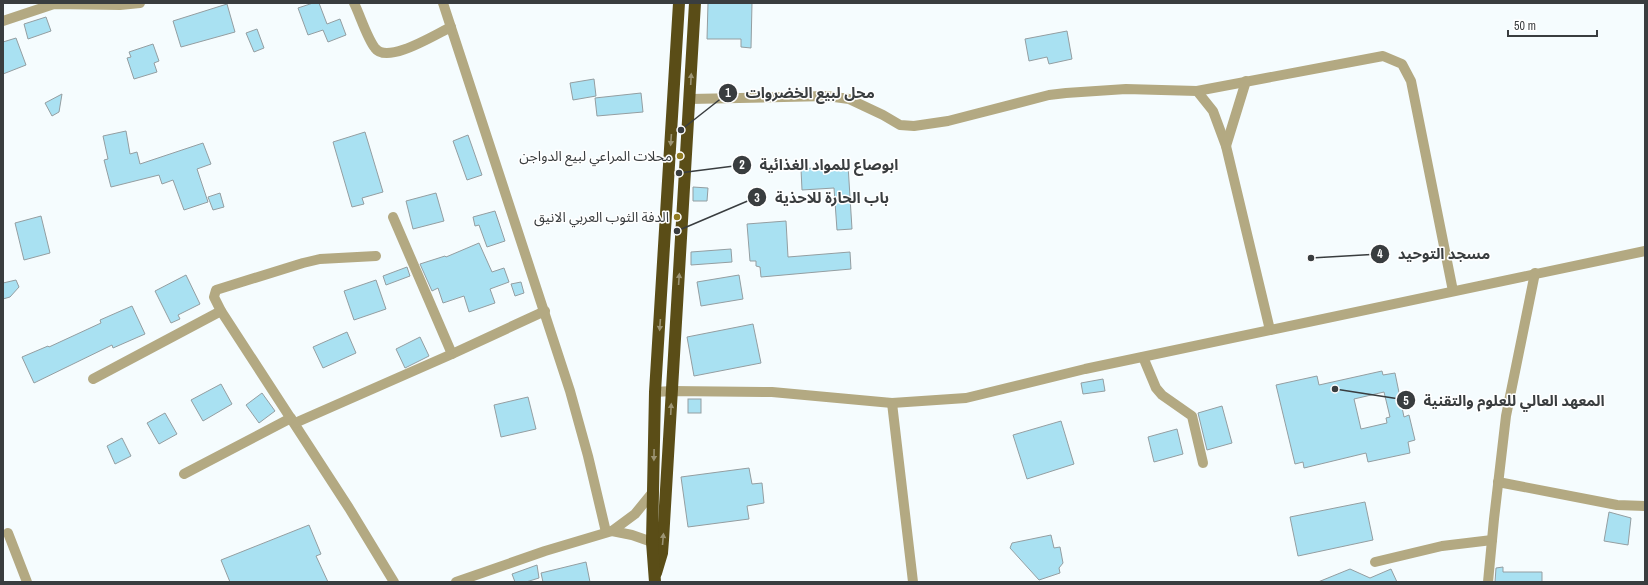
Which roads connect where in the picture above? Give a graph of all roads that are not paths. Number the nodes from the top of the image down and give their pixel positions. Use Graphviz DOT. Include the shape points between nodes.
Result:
graph roads {
  1 [pos="140,3"];
  2 [pos="354,3"];
  3 [pos="443,3"];
  4 [pos="679,3"];
  5 [pos="695,3"];
  6 [pos="3,21"];
  7 [pos="451,27"];
  8 [pos="1246,81"];
  9 [pos="1197,91"];
  10 [pos="690,99"];
  11 [pos="1226,146"];
  12 [pos="393,217"];
  13 [pos="1645,251"];
  14 [pos="664,253"];
  15 [pos="681,253"];
  16 [pos="376,256"];
  17 [pos="1535,273"];
  18 [pos="1453,291"];
  19 [pos="221,311"];
  20 [pos="545,311"];
  21 [pos="1270,330"];
  22 [pos="452,354"];
  23 [pos="1143,357"];
  24 [pos="93,379"];
  25 [pos="672,391"];
  26 [pos="655,392"];
  27 [pos="892,403"];
  28 [pos="293,420"];
  29 [pos="1203,463"];
  30 [pos="184,474"];
  31 [pos="1498,482"];
  32 [pos="653,492"];
  33 [pos="1645,506"];
  34 [pos="609,532"];
  35 [pos="8,533"];
  36 [pos="1492,540"];
  37 [pos="652,542"];
  38 [pos="1374,562"];
  39 [pos="655,579"];
  40 [pos="27,582"];
  41 [pos="394,582"];
  42 [pos="456,582"];
  43 [pos="913,582"];
  44 [pos="1488,582"];
  1 -- 6 [label="street" via="54,4"];
  2 -- 7 [label="street" via="375,50 385,54 397,53"];
  3 -- 7 [label="street"];
  4 -- 14 [label="highway, one-way"];
  10 -- 5 [label="highway, one-way"];
  7 -- 20 [label="street"];
  8 -- 9 [label="street"];
  8 -- 11 [label="street"];
  8 -- 18 [label="street" via="1383,56 1402,64 1411,81"];
  9 -- 10 [label="street" via="1126,89 1049,95 948,121 914,126 900,125 849,99 827,96"];
  9 -- 11 [label="street" via="1213,111"];
  10 -- 15 [label="highway"];
  11 -- 21 [label="street"];
  12 -- 22 [label="street"];
  13 -- 17 [label="street"];
  14 -- 15 [label="highway"];
  14 -- 26 [label="highway, one-way"];
  25 -- 15 [label="highway, one-way"];
  16 -- 19 [label="street" via="303,262 216,290 214,298"];
  17 -- 18 [label="street"];
  17 -- 31 [label="street" via="1506,416"];
  18 -- 21 [label="street"];
  19 -- 24 [label="street"];
  19 -- 28 [label="street"];
  20 -- 22 [label="street"];
  20 -- 34 [label="street"];
  21 -- 23 [label="street"];
  22 -- 28 [label="street"];
  23 -- 27 [label="street" via="966,398"];
  23 -- 29 [label="street" via="1156,388 1192,416"];
  25 -- 26 [label="street"];
  25 -- 27 [label="street" via="772,392"];
  39 -- 25 [label="highway, one-way" via="663,540"];
  26 -- 32 [label="highway, one-way"];
  27 -- 43 [label="street"];
  28 -- 30 [label="street"];
  28 -- 41 [label="street"];
  31 -- 33 [label="street" via="1617,505"];
  31 -- 36 [label="street"];
  32 -- 34 [label="street" via="635,514"];
  32 -- 37 [label="highway"];
  34 -- 37 [label="street" via="632,535"];
  34 -- 42 [label="street"];
  35 -- 40 [label="street"];
  36 -- 38 [label="street" via="1442,546"];
  36 -- 44 [label="street"];
  37 -- 39 [label="highway"];
}
